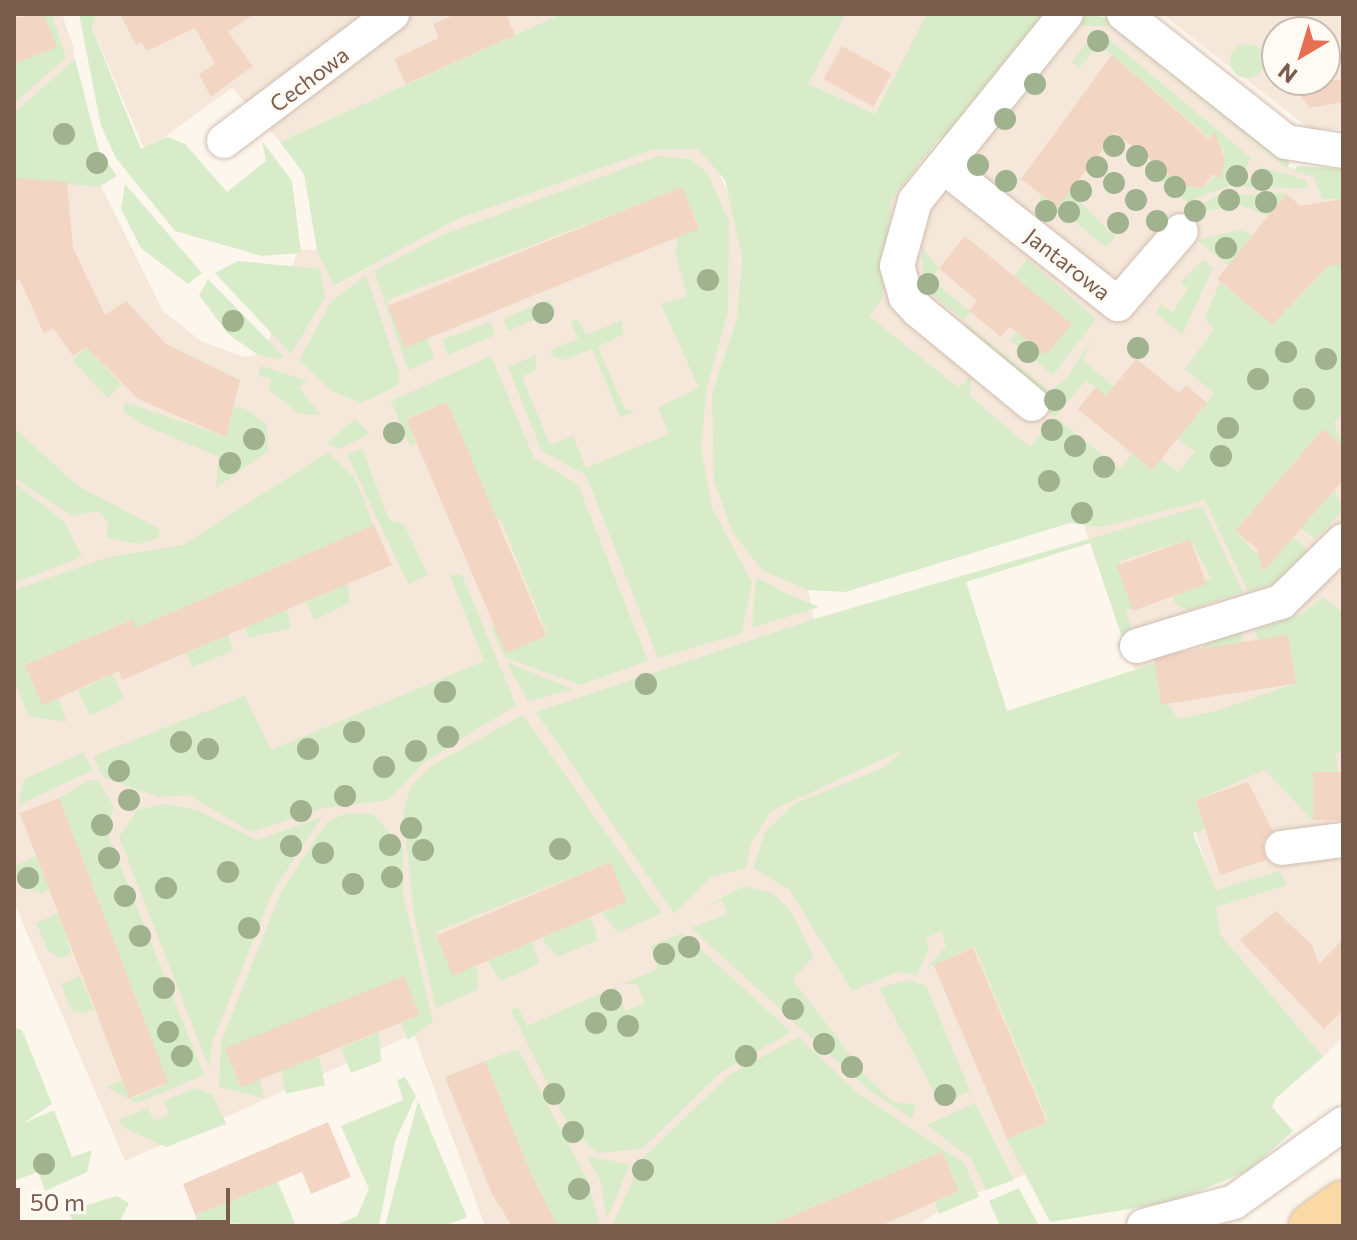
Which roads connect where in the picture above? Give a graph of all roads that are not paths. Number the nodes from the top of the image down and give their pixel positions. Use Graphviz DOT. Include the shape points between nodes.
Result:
graph roads {
  1 [pos="392,14"];
  2 [pos="1066,14"];
  3 [pos="1124,14"];
  4 [pos="224,141"];
  5 [pos="1343,151"];
  6 [pos="943,166"];
  7 [pos="1181,231"];
  8 [pos="1032,404"];
  9 [pos="1343,541"];
  10 [pos="1137,646"];
  11 [pos="1343,840"];
  12 [pos="1282,848"];
  13 [pos="1343,1124"];
  14 [pos="1343,1203"];
  15 [pos="1144,1226"];
  16 [pos="1311,1226"];
  1 -- 4 [label="street, Cechowa"];
  2 -- 6 [label="street"];
  3 -- 5 [label="street" via="1286,142"];
  6 -- 7 [label="street, Jantarowa" via="1118,304"];
  6 -- 8 [label="street" via="905,223 899,282 918,310"];
  9 -- 10 [label="street" via="1281,602"];
  11 -- 12 [label="street"];
  13 -- 15 [label="street" via="1234,1202"];
  14 -- 16 [label="main road"];
}
